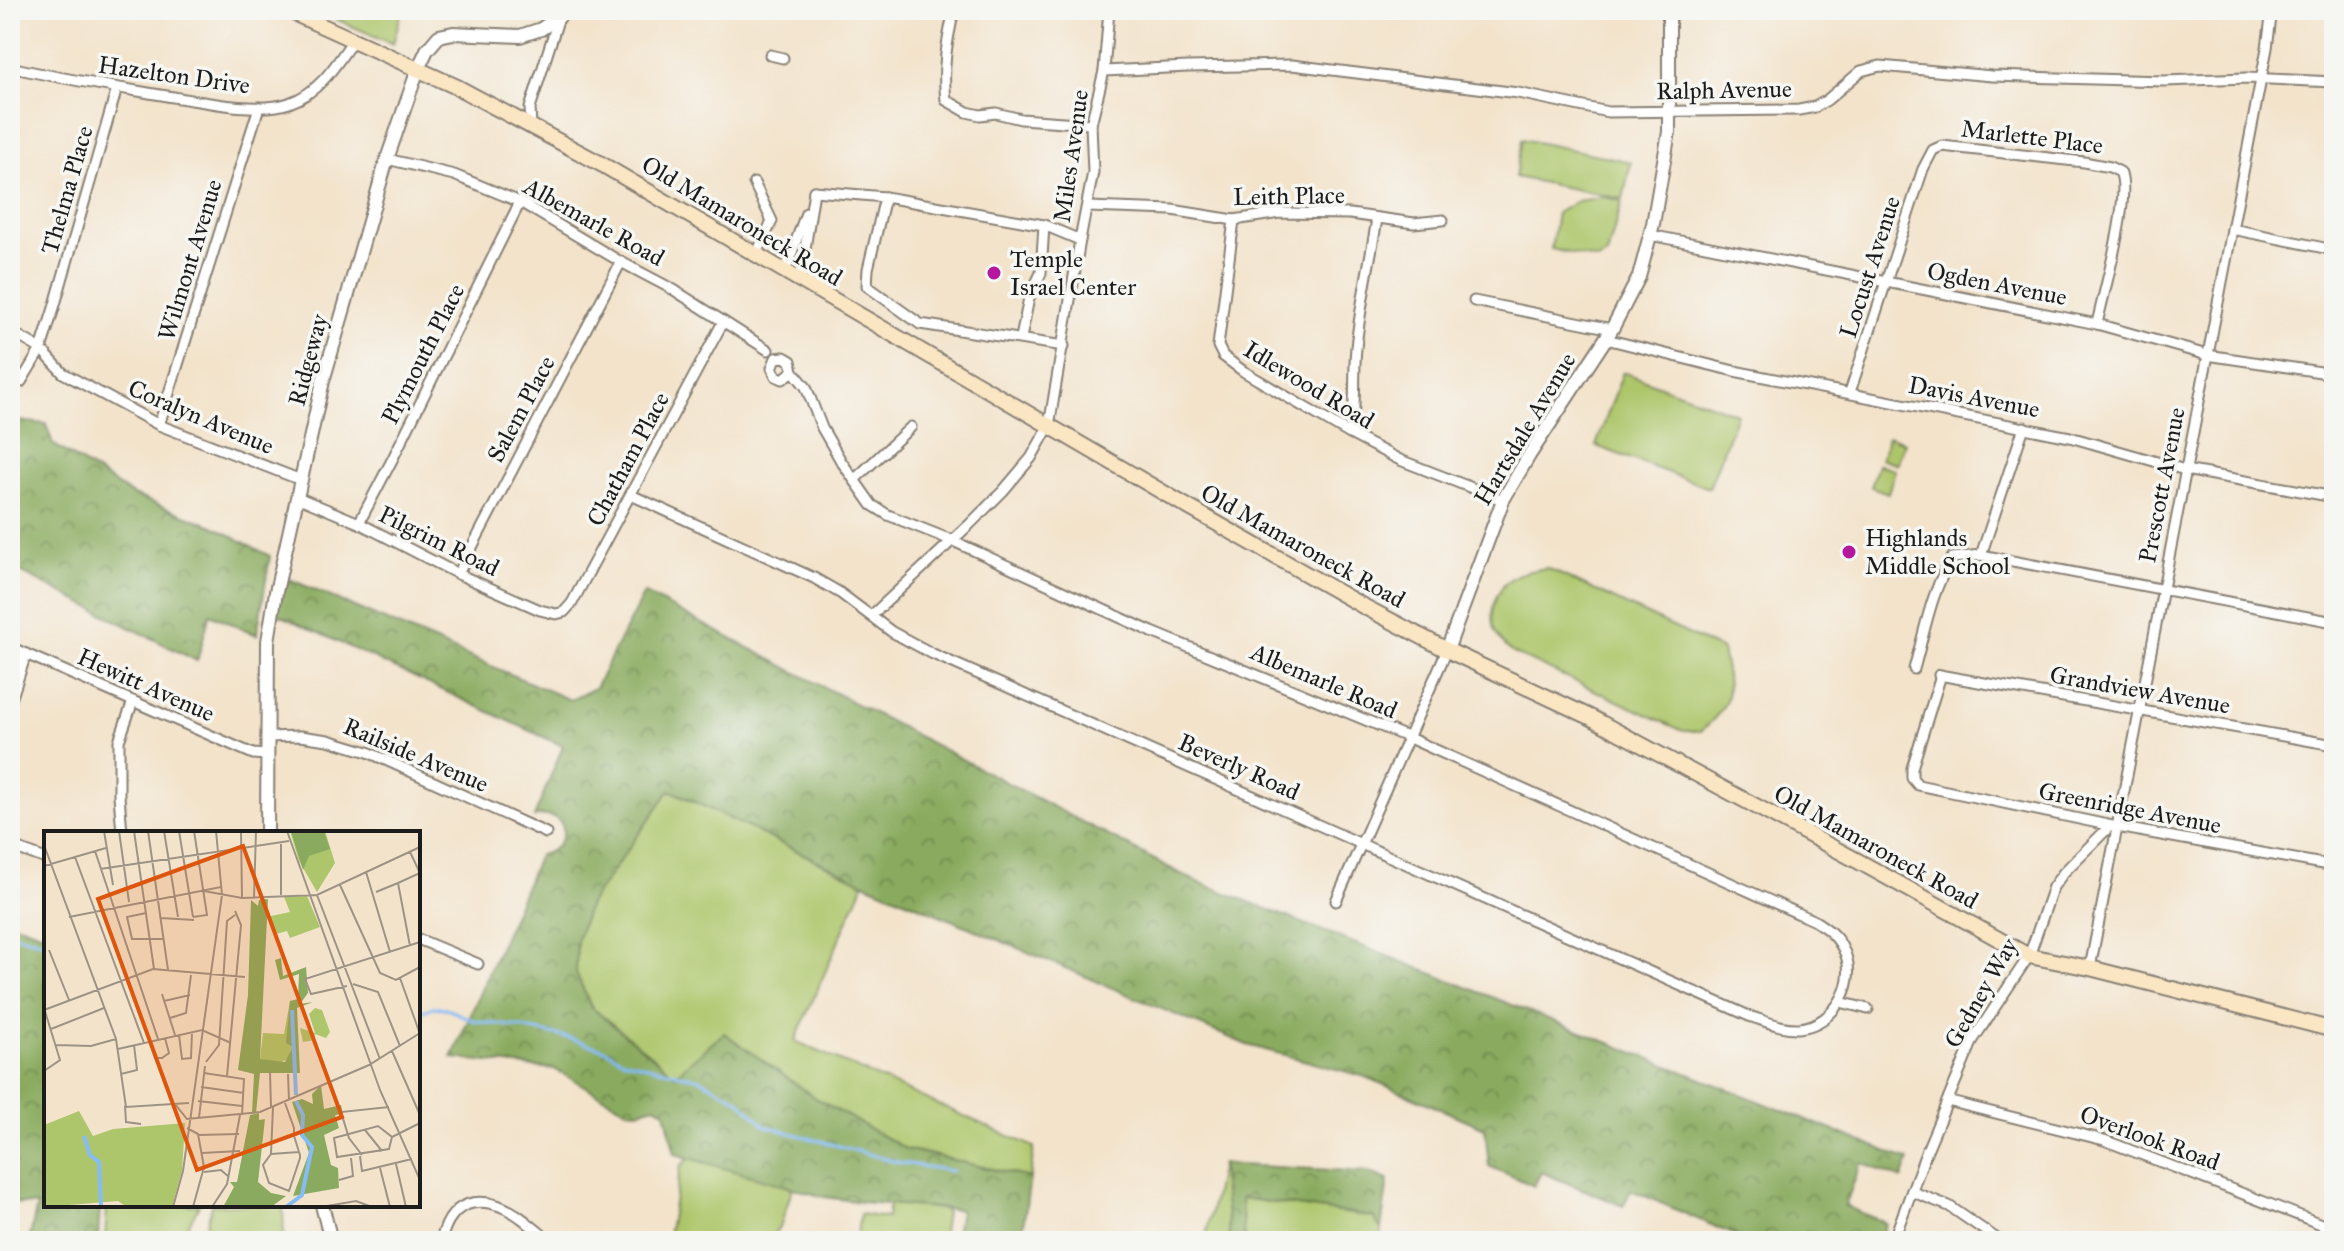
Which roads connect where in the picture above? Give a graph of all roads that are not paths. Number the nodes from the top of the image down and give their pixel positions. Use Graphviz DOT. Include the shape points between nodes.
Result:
graph roads {
  1 [pos="287,10"];
  2 [pos="954,10"];
  3 [pos="1109,10"];
  4 [pos="1669,10"];
  5 [pos="2272,10"];
  6 [pos="560,14"];
  7 [pos="353,40"];
  8 [pos="770,55"];
  9 [pos="783,58"];
  10 [pos="10,67"];
  11 [pos="418,69"];
  12 [pos="1104,71"];
  13 [pos="2261,79"];
  14 [pos="2334,82"];
  15 [pos="117,88"];
  16 [pos="259,107"];
  17 [pos="1670,111"];
  18 [pos="1091,124"];
  19 [pos="531,126"];
  20 [pos="1930,155"];
  21 [pos="387,159"];
  22 [pos="754,183"];
  23 [pos="814,191"];
  24 [pos="885,197"];
  25 [pos="520,202"];
  26 [pos="1088,207"];
  27 [pos="1377,219"];
  28 [pos="1234,220"];
  29 [pos="1443,220"];
  30 [pos="1044,225"];
  31 [pos="2232,229"];
  32 [pos="1650,235"];
  33 [pos="1080,240"];
  34 [pos="2334,250"];
  35 [pos="756,255"];
  36 [pos="621,262"];
  37 [pos="785,272"];
  38 [pos="800,281"];
  39 [pos="1885,282"];
  40 [pos="1474,301"];
  41 [pos="723,322"];
  42 [pos="2097,324"];
  43 [pos="10,331"];
  44 [pos="1609,334"];
  45 [pos="1021,338"];
  46 [pos="1064,346"];
  47 [pos="41,349"];
  48 [pos="768,350"];
  49 [pos="2207,355"];
  50 [pos="793,371"];
  51 [pos="2334,374"];
  52 [pos="21,382"];
  53 [pos="1850,392"];
  54 [pos="159,425"];
  55 [pos="1049,426"];
  56 [pos="911,427"];
  57 [pos="2024,427"];
  58 [pos="1350,434"];
  59 [pos="2185,470"];
  60 [pos="301,480"];
  61 [pos="854,480"];
  62 [pos="631,495"];
  63 [pos="297,497"];
  64 [pos="2334,497"];
  65 [pos="1503,500"];
  66 [pos="359,523"];
  67 [pos="951,540"];
  68 [pos="1981,555"];
  69 [pos="458,574"];
  70 [pos="2163,588"];
  71 [pos="564,612"];
  72 [pos="871,616"];
  73 [pos="2334,622"];
  74 [pos="10,647"];
  75 [pos="1447,650"];
  76 [pos="26,654"];
  77 [pos="1914,669"];
  78 [pos="133,701"];
  79 [pos="10,703"];
  80 [pos="2140,711"];
  81 [pos="266,737"];
  82 [pos="1407,737"];
  83 [pos="2334,745"];
  84 [pos="266,755"];
  85 [pos="1920,786"];
  86 [pos="2113,827"];
  87 [pos="122,831"];
  88 [pos="267,831"];
  89 [pos="546,833"];
  90 [pos="1361,842"];
  91 [pos="10,846"];
  92 [pos="44,858"];
  93 [pos="2334,866"];
  94 [pos="1336,901"];
  95 [pos="420,940"];
  96 [pos="2029,956"];
  97 [pos="478,964"];
  98 [pos="2090,968"];
  99 [pos="1840,1002"];
  100 [pos="1868,1009"];
  101 [pos="2334,1030"];
  102 [pos="1947,1101"];
  103 [pos="1913,1192"];
  104 [pos="322,1207"];
  105 [pos="2334,1229"];
  106 [pos="331,1241"];
  107 [pos="441,1241"];
  108 [pos="548,1241"];
  109 [pos="1893,1241"];
  110 [pos="2000,1241"];
  1 -- 7 [label="main road, Old Mamaroneck Road"];
  2 -- 18 [label="street" via="945,47 946,100 980,115"];
  3 -- 12 [label="street, Miles Avenue"];
  4 -- 17 [label="street, Hartsdale Avenue"];
  5 -- 13 [label="street, Prescott Avenue"];
  6 -- 11 [label="street, Ridgeway" via="520,36 439,36"];
  6 -- 19 [label="street" via="530,108"];
  7 -- 11 [label="main road, Old Mamaroneck Road"];
  7 -- 16 [label="street, Hazelton Drive" via="311,91 290,103"];
  8 -- 9 [label="street"];
  10 -- 15 [label="street, Hazelton Drive"];
  11 -- 19 [label="main road, Old Mamaroneck Road"];
  11 -- 21 [label="street, Ridgeway"];
  12 -- 17 [label="street, Ralph Avenue" via="1292,65 1518,93 1608,112"];
  12 -- 18 [label="street, Miles Avenue"];
  13 -- 14 [label="street, Ralph Avenue"];
  13 -- 17 [label="street, Ralph Avenue" via="2007,76 1880,66 1861,71 1827,100 1807,109"];
  13 -- 31 [label="street, Prescott Avenue"];
  15 -- 16 [label="street, Hazelton Drive"];
  15 -- 47 [label="street, Thelma Place"];
  16 -- 54 [label="street, Wilmont Avenue"];
  17 -- 32 [label="street, Hartsdale Avenue"];
  18 -- 26 [label="street, Miles Avenue"];
  19 -- 35 [label="main road, Old Mamaroneck Road"];
  20 -- 39 [label="street, Locust Avenue"];
  20 -- 42 [label="street, Marlette Place" via="1942,146 2084,162 2120,172 2122,207"];
  21 -- 25 [label="street, Albemarle Road" via="454,175"];
  21 -- 60 [label="street, Ridgeway" via="323,381"];
  22 -- 35 [label="street" via="772,221"];
  23 -- 24 [label="street"];
  23 -- 37 [label="street"];
  23 -- 38 [label="street"];
  24 -- 30 [label="street"];
  24 -- 45 [label="street" via="867,286 920,324"];
  25 -- 36 [label="street, Albemarle Road"];
  25 -- 66 [label="street, Plymouth Place"];
  26 -- 28 [label="street, Leith Place" via="1172,210"];
  26 -- 33 [label="street, Miles Avenue"];
  27 -- 28 [label="street, Leith Place" via="1280,213"];
  27 -- 29 [label="street, Leith Place"];
  27 -- 58 [label="street" via="1360,318"];
  28 -- 58 [label="street, Idlewood Road" via="1218,346 1223,356"];
  30 -- 33 [label="street"];
  30 -- 45 [label="street" via="1041,273 1029,298"];
  31 -- 34 [label="street"];
  31 -- 49 [label="street, Prescott Avenue"];
  32 -- 39 [label="street, Ogden Avenue"];
  32 -- 44 [label="street, Hartsdale Avenue" via="1639,277"];
  33 -- 46 [label="street, Miles Avenue"];
  35 -- 37 [label="main road, Old Mamaroneck Road"];
  36 -- 41 [label="street, Albemarle Road"];
  36 -- 69 [label="street, Salem Place"];
  37 -- 38 [label="main road, Old Mamaroneck Road"];
  38 -- 55 [label="main road, Old Mamaroneck Road"];
  39 -- 42 [label="street, Ogden Avenue"];
  39 -- 53 [label="street, Locust Avenue"];
  40 -- 44 [label="street, Davis Avenue"];
  41 -- 48 [label="street, Albemarle Road"];
  41 -- 62 [label="street, Chatham Place"];
  42 -- 49 [label="street, Ogden Avenue"];
  43 -- 47 [label="street, Coralyn Avenue"];
  44 -- 53 [label="street, Davis Avenue" via="1734,371"];
  44 -- 65 [label="street, Hartsdale Avenue"];
  45 -- 46 [label="street"];
  46 -- 55 [label="street, Miles Avenue"];
  47 -- 52 [label="street, Thelma Place"];
  47 -- 54 [label="street, Coralyn Avenue" via="63,373"];
  49 -- 51 [label="street, Ogden Avenue"];
  49 -- 59 [label="street, Prescott Avenue"];
  50 -- 61 [label="street, Albemarle Road"];
  53 -- 57 [label="street, Davis Avenue"];
  54 -- 60 [label="street, Coralyn Avenue"];
  55 -- 67 [label="street, Miles Avenue" via="1031,458"];
  55 -- 75 [label="main road, Old Mamaroneck Road"];
  56 -- 61 [label="street"];
  57 -- 59 [label="street, Davis Avenue"];
  57 -- 68 [label="street"];
  58 -- 65 [label="street, Idlewood Road" via="1400,460"];
  59 -- 64 [label="street, Davis Avenue"];
  59 -- 70 [label="street, Prescott Avenue"];
  60 -- 63 [label="street, Ridgeway"];
  61 -- 67 [label="street, Albemarle Road" via="872,505 888,515"];
  62 -- 71 [label="street, Chatham Place"];
  62 -- 72 [label="street, Beverly Road" via="814,578"];
  63 -- 66 [label="street, Pilgrim Road"];
  63 -- 81 [label="street, Ridgeway" via="268,641"];
  65 -- 75 [label="street, Hartsdale Avenue"];
  66 -- 69 [label="street, Pilgrim Road"];
  67 -- 72 [label="street, Miles Avenue"];
  67 -- 82 [label="street, Albemarle Road" via="1152,632"];
  68 -- 70 [label="street"];
  68 -- 77 [label="street" via="1952,558 1946,566"];
  69 -- 71 [label="street, Pilgrim Road" via="540,610"];
  70 -- 73 [label="street"];
  70 -- 80 [label="street, Prescott Avenue"];
  72 -- 90 [label="street, Beverly Road" via="933,654"];
  74 -- 76 [label="street, Hewitt Avenue"];
  75 -- 82 [label="street, Hartsdale Avenue"];
  75 -- 96 [label="main road, Old Mamaroneck Road" via="1590,717"];
  76 -- 78 [label="street, Hewitt Avenue"];
  76 -- 79 [label="street"];
  78 -- 84 [label="street, Hewitt Avenue"];
  78 -- 87 [label="street" via="119,741"];
  80 -- 83 [label="street, Grandview Avenue"];
  80 -- 85 [label="street, Grandview Avenue" via="1940,675 1912,768 1912,778"];
  80 -- 86 [label="street, Prescott Avenue"];
  81 -- 84 [label="street, Ridgeway"];
  81 -- 89 [label="street, Railside Avenue" via="328,740 368,752"];
  82 -- 90 [label="street, Hartsdale Avenue"];
  82 -- 99 [label="street, Albemarle Road" via="1815,921 1844,948 1848,982"];
  84 -- 88 [label="street, Ridgeway"];
  85 -- 86 [label="street, Greenridge Avenue"];
  86 -- 93 [label="street, Greenridge Avenue"];
  86 -- 96 [label="street, Gedney Way" via="2053,887"];
  86 -- 98 [label="street, Prescott Avenue"];
  90 -- 94 [label="street, Hartsdale Avenue"];
  90 -- 99 [label="street, Beverly Road" via="1749,1016 1798,1028 1816,1024"];
  91 -- 92 [label="street"];
  95 -- 97 [label="street"];
  96 -- 98 [label="main road, Old Mamaroneck Road"];
  96 -- 102 [label="street, Gedney Way" via="1973,1040"];
  98 -- 101 [label="main road, Old Mamaroneck Road"];
  99 -- 100 [label="street"];
  102 -- 103 [label="street, Gedney Way"];
  102 -- 105 [label="street, Overlook Road" via="2104,1140"];
  103 -- 109 [label="street, Gedney Way"];
  103 -- 110 [label="street" via="1957,1210"];
  104 -- 106 [label="street"];
  107 -- 108 [label="street" via="456,1209 481,1201 509,1209"];
}
